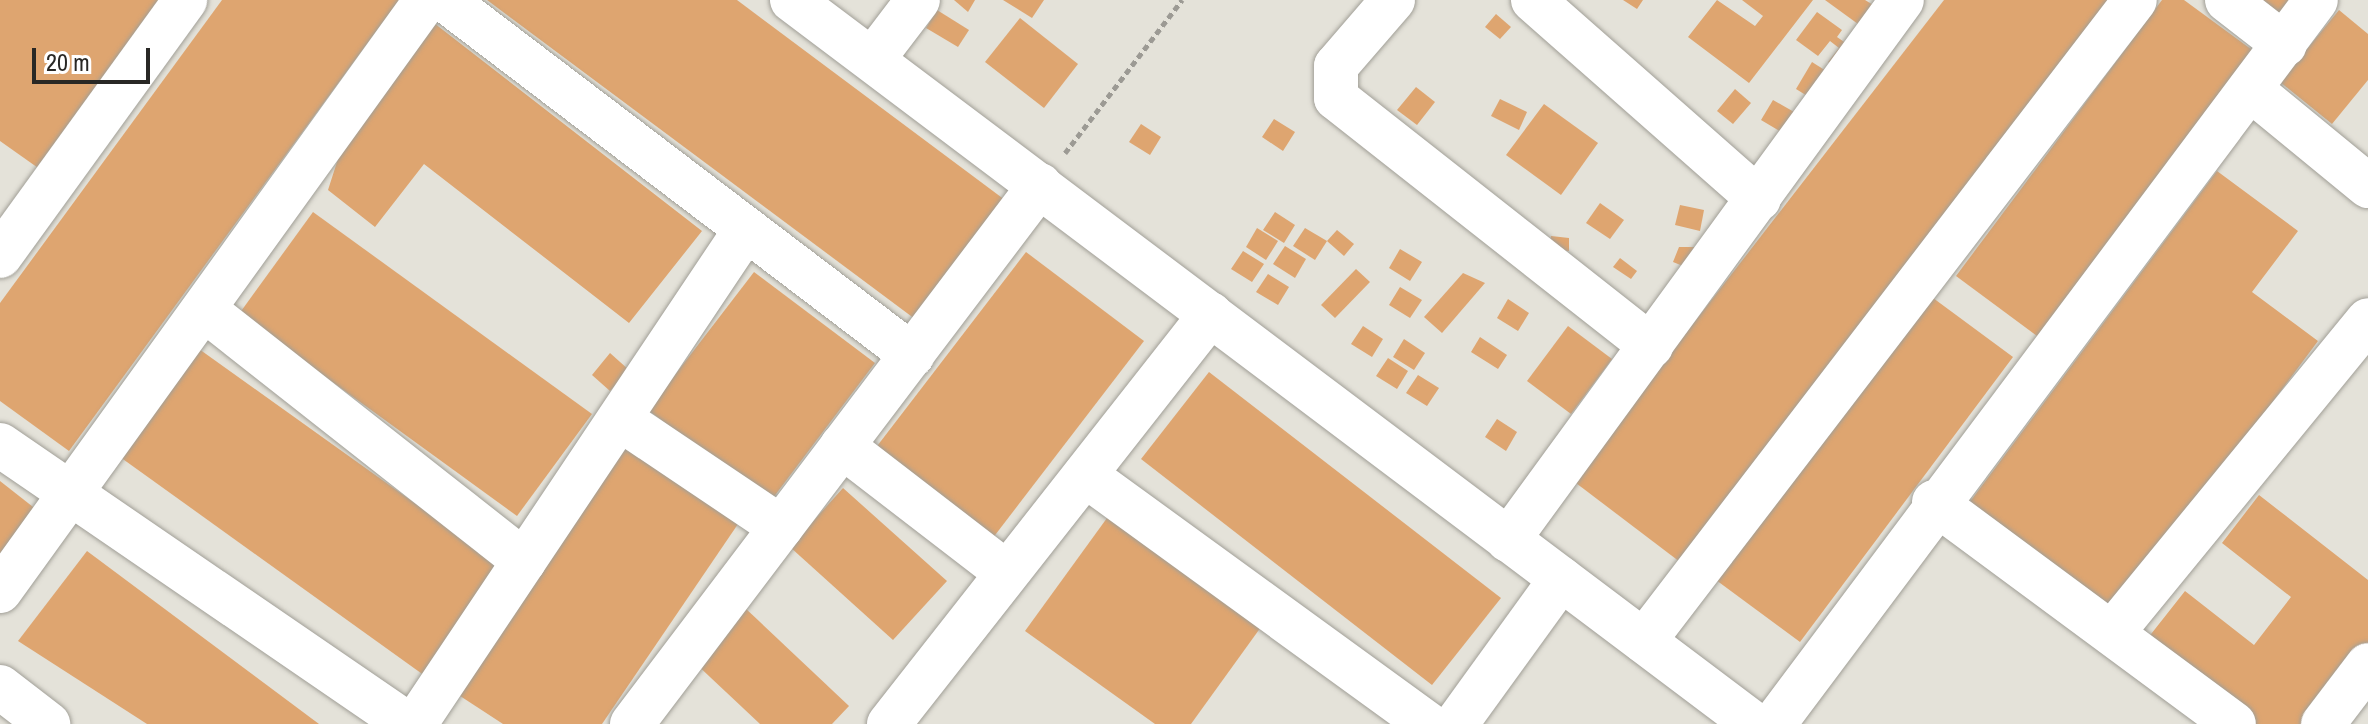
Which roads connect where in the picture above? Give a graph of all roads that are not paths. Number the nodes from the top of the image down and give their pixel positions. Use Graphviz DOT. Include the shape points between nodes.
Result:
graph roads {
  1 [pos="185,0"];
  2 [pos="426,0"];
  3 [pos="445,0"];
  4 [pos="792,0"];
  5 [pos="918,0"];
  6 [pos="1393,0"];
  7 [pos="1533,0"];
  8 [pos="1902,0"];
  9 [pos="2135,0"];
  10 [pos="2227,0"];
  11 [pos="2316,0"];
  12 [pos="2285,45"];
  13 [pos="873,59"];
  14 [pos="2250,89"];
  15 [pos="1040,185"];
  16 [pos="2368,186"];
  17 [pos="1759,199"];
  18 [pos="746,229"];
  19 [pos="0,256"];
  20 [pos="205,310"];
  21 [pos="1211,314"];
  22 [pos="2368,320"];
  23 [pos="1651,346"];
  24 [pos="912,355"];
  25 [pos="620,419"];
  26 [pos="0,445"];
  27 [pos="842,446"];
  28 [pos="1085,475"];
  29 [pos="73,495"];
  30 [pos="1934,502"];
  31 [pos="781,527"];
  32 [pos="1508,540"];
  33 [pos="524,561"];
  34 [pos="1007,573"];
  35 [pos="1561,579"];
  36 [pos="0,591"];
  37 [pos="2112,633"];
  38 [pos="1644,641"];
  39 [pos="2368,665"];
  40 [pos="0,687"];
  41 [pos="48,724"];
  42 [pos="408,724"];
  43 [pos="415,724"];
  44 [pos="632,724"];
  45 [pos="889,724"];
  46 [pos="1428,724"];
  47 [pos="1456,724"];
  48 [pos="1754,724"];
  49 [pos="1774,724"];
  50 [pos="2234,724"];
  51 [pos="2323,724"];
  1 -- 19 [label="street"];
  2 -- 20 [label="street"];
  3 -- 18 [label="street"];
  4 -- 13 [label="street"];
  5 -- 13 [label="street"];
  6 -- 23 [label="street" via="1336,66 1336,98"];
  7 -- 17 [label="street"];
  8 -- 17 [label="street"];
  9 -- 38 [label="street"];
  10 -- 12 [label="street"];
  11 -- 12 [label="street"];
  12 -- 14 [label="street"];
  13 -- 15 [label="street"];
  14 -- 16 [label="street"];
  14 -- 30 [label="street"];
  15 -- 21 [label="street"];
  15 -- 24 [label="street"];
  17 -- 23 [label="street"];
  18 -- 24 [label="street"];
  18 -- 25 [label="street"];
  20 -- 29 [label="street"];
  20 -- 33 [label="street"];
  21 -- 28 [label="street"];
  21 -- 32 [label="street"];
  22 -- 37 [label="street"];
  23 -- 32 [label="street"];
  24 -- 27 [label="street"];
  25 -- 31 [label="street"];
  25 -- 33 [label="street"];
  26 -- 29 [label="street"];
  27 -- 31 [label="street"];
  27 -- 34 [label="street"];
  28 -- 34 [label="street"];
  28 -- 46 [label="street"];
  29 -- 36 [label="street"];
  29 -- 42 [label="street"];
  30 -- 37 [label="street"];
  30 -- 49 [label="street"];
  31 -- 44 [label="street"];
  32 -- 35 [label="street"];
  33 -- 43 [label="street"];
  34 -- 45 [label="street"];
  35 -- 38 [label="street"];
  35 -- 47 [label="street"];
  37 -- 50 [label="street"];
  38 -- 48 [label="street"];
  39 -- 51 [label="street"];
  40 -- 41 [label="street"];
}
